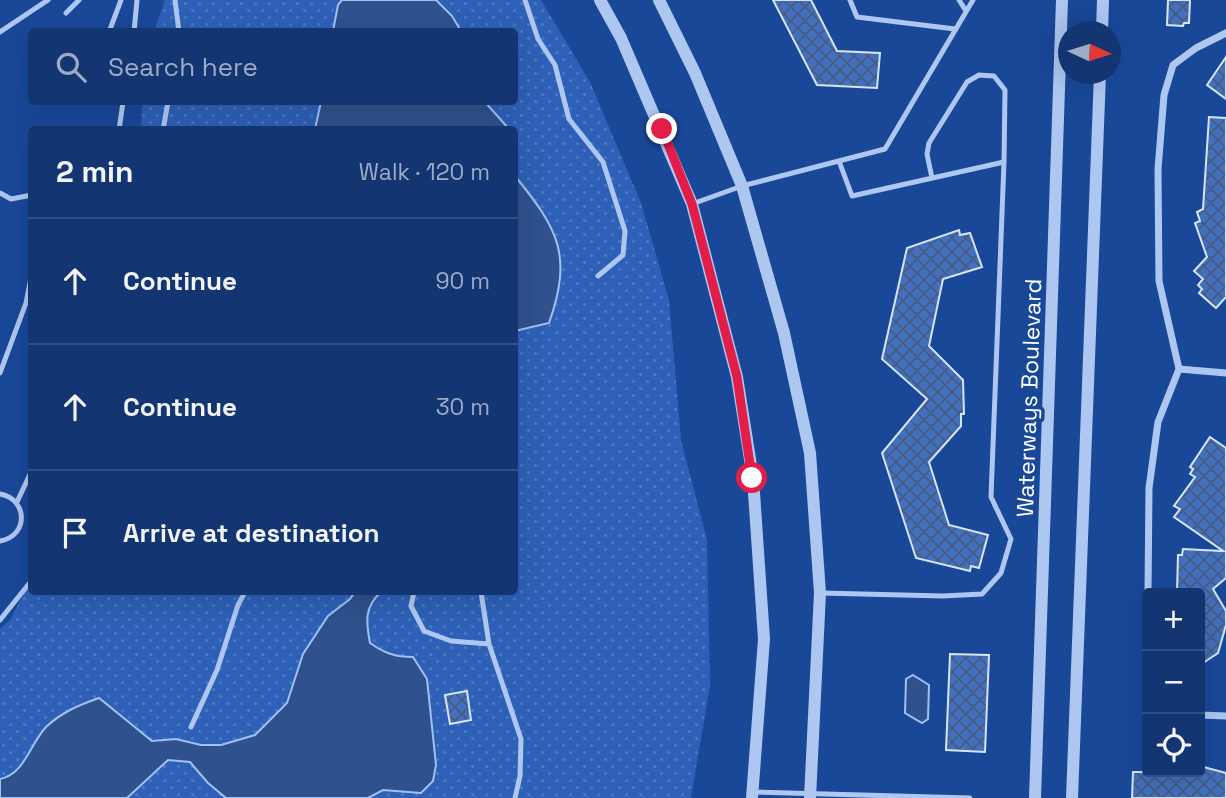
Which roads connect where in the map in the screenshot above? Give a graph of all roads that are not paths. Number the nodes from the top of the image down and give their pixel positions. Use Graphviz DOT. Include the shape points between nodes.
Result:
graph roads {
  1 [pos="48,0"];
  2 [pos="79,0"];
  3 [pos="121,0"];
  4 [pos="137,0"];
  5 [pos="175,0"];
  6 [pos="525,0"];
  7 [pos="600,0"];
  8 [pos="659,0"];
  9 [pos="850,0"];
  10 [pos="959,0"];
  11 [pos="973,0"];
  12 [pos="1062,0"];
  13 [pos="1103,0"];
  14 [pos="966,11"];
  15 [pos="66,13"];
  16 [pos="1102,21"];
  17 [pos="110,28"];
  18 [pos="134,28"];
  19 [pos="178,28"];
  20 [pos="955,29"];
  21 [pos="0,32"];
  22 [pos="1226,33"];
  23 [pos="1100,84"];
  24 [pos="123,105"];
  25 [pos="167,105"];
  26 [pos="120,126"];
  27 [pos="164,126"];
  28 [pos="839,161"];
  29 [pos="1004,162"];
  30 [pos="932,178"];
  31 [pos="742,186"];
  32 [pos="0,193"];
  33 [pos="28,196"];
  34 [pos="692,204"];
  35 [pos="598,276"];
  36 [pos="28,293"];
  37 [pos="1180,369"];
  38 [pos="0,373"];
  39 [pos="1226,373"];
  40 [pos="28,479"];
  41 [pos="0,494"];
  42 [pos="17,502"];
  43 [pos="0,541"];
  44 [pos="28,585"];
  45 [pos="1149,588"];
  46 [pos="820,593"];
  47 [pos="243,595"];
  48 [pos="413,595"];
  49 [pos="481,595"];
  50 [pos="0,620"];
  51 [pos="489,644"];
  52 [pos="1205,715"];
  53 [pos="1226,716"];
  54 [pos="191,727"];
  55 [pos="753,795"];
  56 [pos="811,795"];
  57 [pos="515,798"];
  58 [pos="970,798"];
  59 [pos="1035,798"];
  60 [pos="1072,798"];
  1 -- 21 [label="lane"];
  2 -- 15 [label="lane"];
  3 -- 17 [label="lane"];
  4 -- 18 [label="lane"];
  5 -- 19 [label="lane"];
  6 -- 35 [label="lane" via="538,39 555,65 569,119 603,162 625,231 623,255"];
  7 -- 34 [label="street" via="621,38"];
  8 -- 31 [label="street"];
  9 -- 20 [label="lane" via="857,17"];
  10 -- 14 [label="lane"];
  11 -- 14 [label="lane"];
  12 -- 59 [label="street, Waterways Boulevard"];
  13 -- 16 [label="street"];
  14 -- 20 [label="lane"];
  20 -- 28 [label="lane" via="885,149"];
  22 -- 37 [label="street" via="1173,65 1164,95 1158,169 1159,281"];
  23 -- 60 [label="street"];
  24 -- 26 [label="lane"];
  25 -- 27 [label="lane"];
  28 -- 30 [label="lane" via="852,196"];
  28 -- 31 [label="lane"];
  29 -- 30 [label="lane"];
  29 -- 30 [label="lane" via="1005,90 994,76 979,75 967,82 929,143"];
  29 -- 46 [label="lane" via="991,497 1011,540 1001,573 982,594"];
  31 -- 34 [label="lane"];
  31 -- 46 [label="street" via="784,334 810,453"];
  32 -- 33 [label="lane" via="11,200"];
  34 -- 55 [label="street" via="737,377 752,478 764,639"];
  36 -- 38 [label="lane"];
  37 -- 39 [label="street"];
  37 -- 45 [label="street" via="1158,422 1149,488"];
  40 -- 42 [label="lane"];
  41 -- 42 [label="lane"];
  42 -- 43 [label="lane" via="21,525 12,538"];
  44 -- 50 [label="lane"];
  46 -- 56 [label="street"];
  47 -- 54 [label="lane"];
  48 -- 51 [label="lane" via="411,606 424,631 451,641"];
  49 -- 51 [label="lane"];
  51 -- 57 [label="lane" via="522,739"];
  52 -- 53 [label="street"];
  55 -- 56 [label="lane"];
  56 -- 58 [label="lane"];
}
